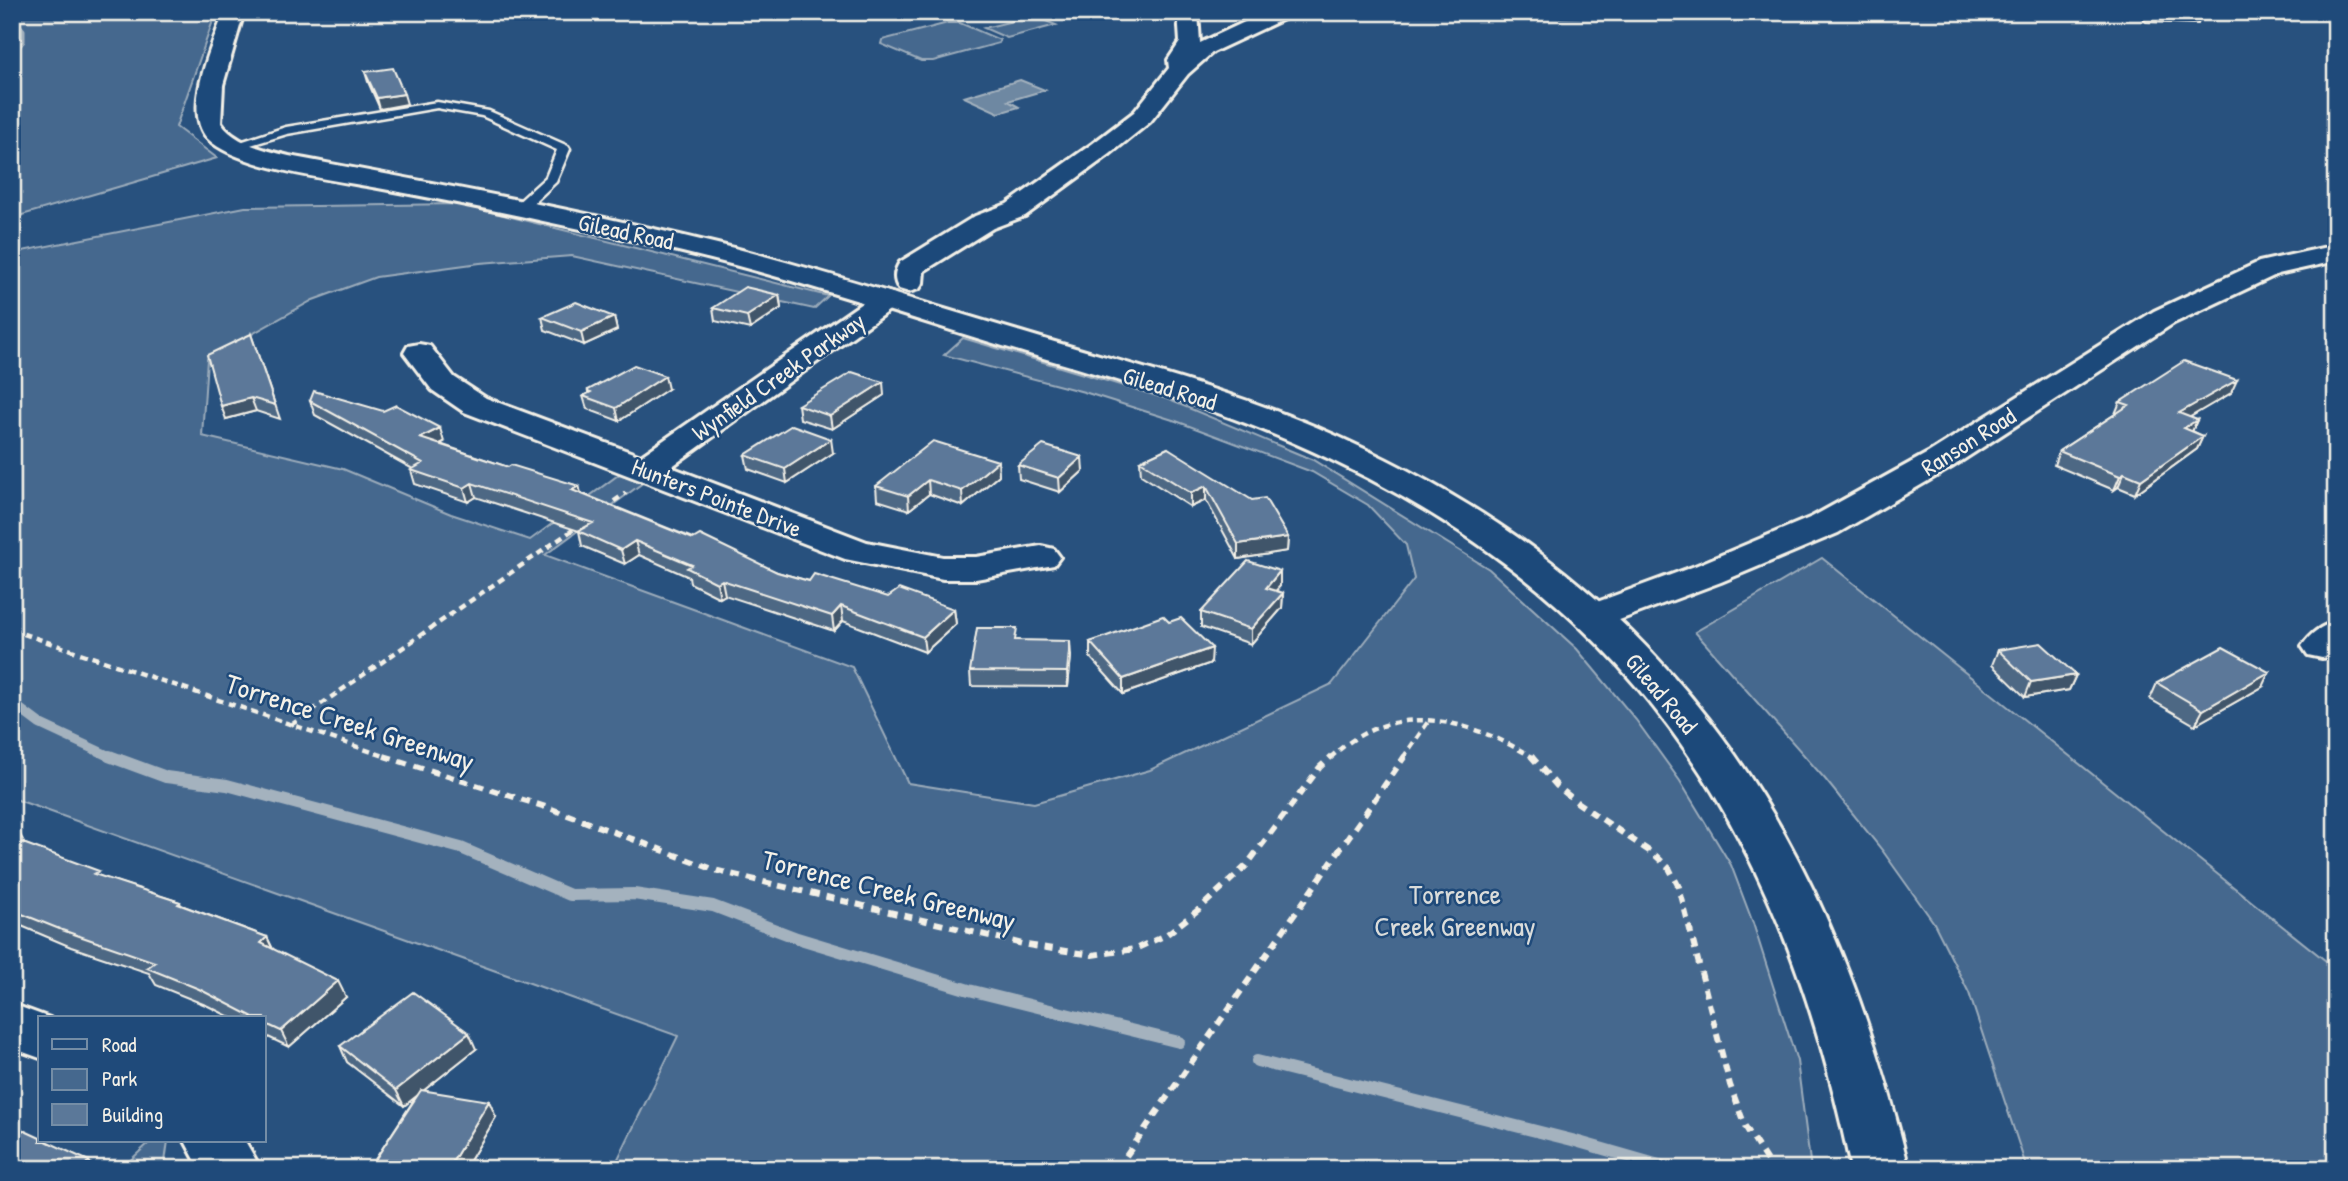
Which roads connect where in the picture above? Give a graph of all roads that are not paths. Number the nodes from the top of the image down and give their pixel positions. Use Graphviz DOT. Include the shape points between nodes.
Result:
graph roads {
  1 [pos="234,12"];
  2 [pos="1188,12"];
  3 [pos="1283,12"];
  4 [pos="1180,69"];
  5 [pos="234,146"];
  6 [pos="519,209"];
  7 [pos="2336,253"];
  8 [pos="897,292"];
  9 [pos="419,353"];
  10 [pos="640,478"];
  11 [pos="1041,557"];
  12 [pos="1592,617"];
  13 [pos="12,1025"];
  14 [pos="38,1036"];
  15 [pos="215,1142"];
  16 [pos="233,1169"];
  17 [pos="1880,1169"];
  1 -- 5 [label="street, Gilead Road" via="206,111 213,130"];
  2 -- 4 [label="street, Wynfield Creek Parkway" via="1190,42 1179,60"];
  3 -- 4 [label="street, Wynfield Creek Parkway" via="1214,44"];
  4 -- 8 [label="street, Wynfield Creek Parkway" via="1142,117 1016,211 1005,227 939,276"];
  5 -- 6 [label="street, Gilead Road" via="289,163"];
  5 -- 6 [label="lane" via="286,131 429,106 485,113 564,149 552,179"];
  6 -- 8 [label="street, Gilead Road"];
  7 -- 12 [label="street, Ranson Road" via="2269,268 2164,317 1940,460 1825,525"];
  8 -- 10 [label="street, Wynfield Creek Parkway"];
  8 -- 12 [label="street, Gilead Road" via="1270,420 1339,450 1410,485 1478,527"];
  9 -- 10 [label="street, Hunters Pointe Drive" via="437,380 466,400"];
  10 -- 11 [label="street, Hunters Pointe Drive" via="881,556 943,568 976,568"];
  12 -- 17 [label="street, Gilead Road" via="1636,658 1683,713 1772,853 1846,1028"];
  13 -- 14 [label="street"];
  15 -- 16 [label="street"];
}
